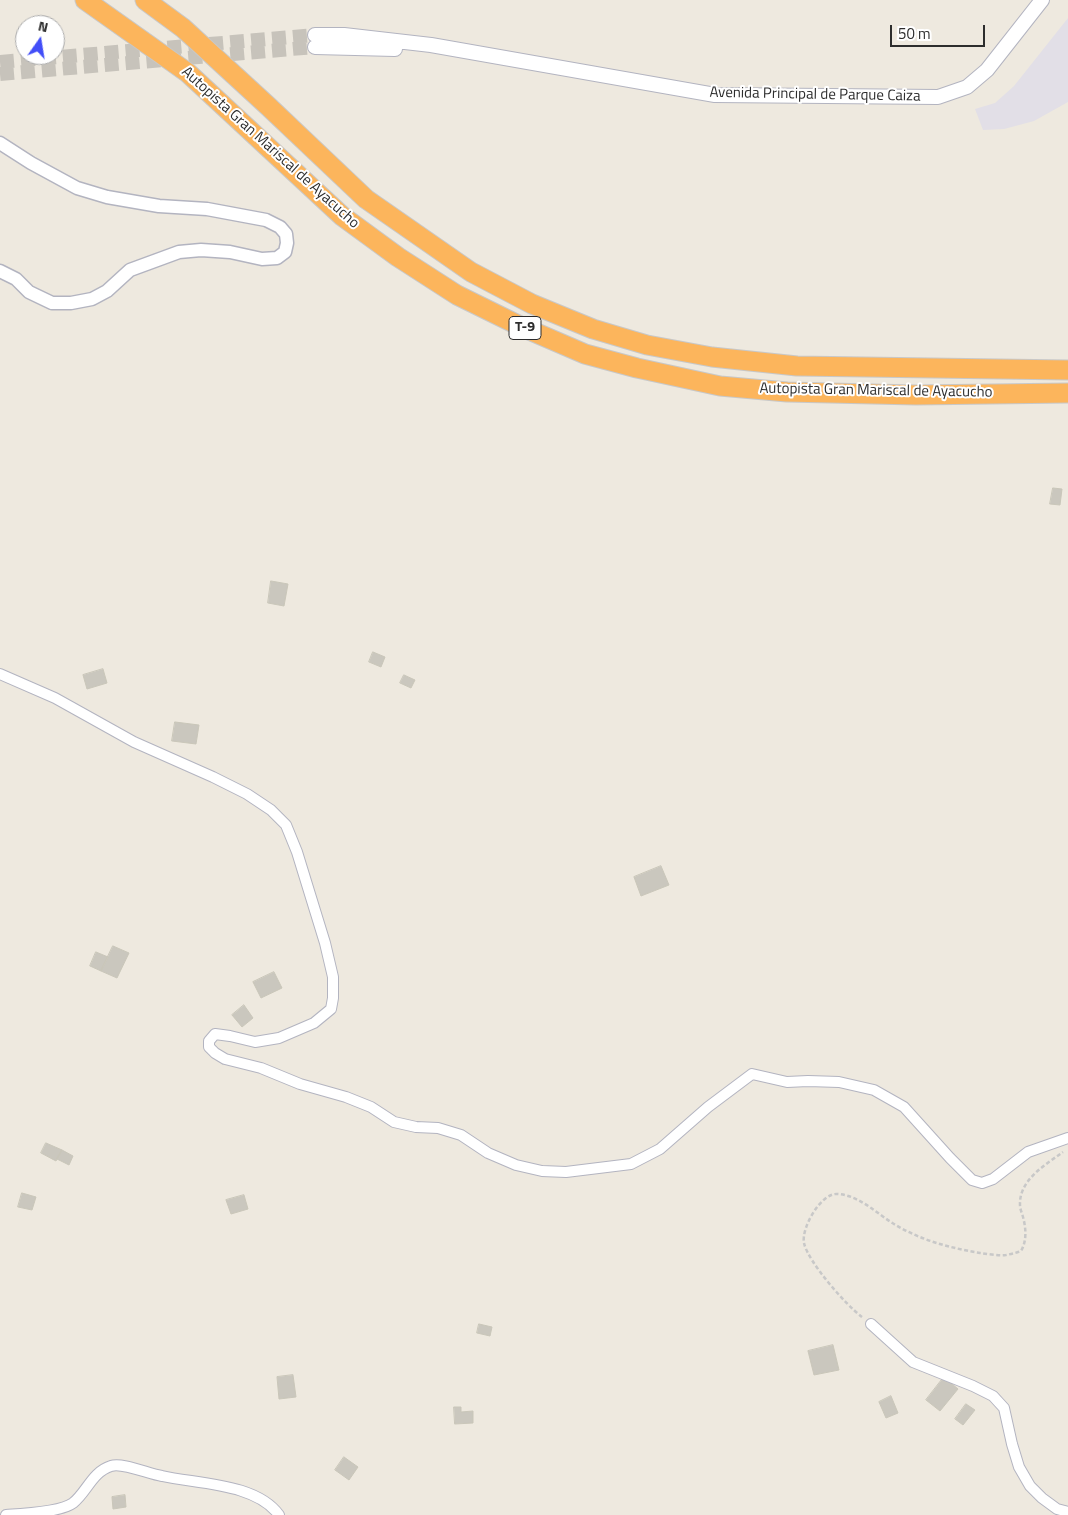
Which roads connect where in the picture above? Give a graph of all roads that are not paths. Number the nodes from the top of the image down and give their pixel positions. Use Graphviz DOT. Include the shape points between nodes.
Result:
graph roads {
  1 [pos="85,0"];
  2 [pos="144,0"];
  3 [pos="1042,0"];
  4 [pos="315,41"];
  5 [pos="0,143"];
  6 [pos="0,271"];
  7 [pos="1068,370"];
  8 [pos="1068,393"];
  9 [pos="0,674"];
  10 [pos="1068,1138"];
  11 [pos="871,1324"];
  12 [pos="1068,1512"];
  13 [pos="6,1515"];
  14 [pos="279,1515"];
  1 -- 8 [label="highway, Autopista Gran Mariscal de Ayacucho / T-9" via="188,73 342,216 398,257 457,295 585,354 720,386 787,392 916,395"];
  2 -- 7 [label="highway, Autopista Gran Mariscal de Ayacucho / T-9" via="183,28 366,200 471,272 532,304 593,329 712,357 797,366"];
  3 -- 4 [label="main road, Avenida Principal de Parque Caiza" via="987,70 967,87 938,97 714,95 431,46 390,49"];
  5 -- 6 [label="street" via="77,188 159,206 207,209 266,220 280,227 288,243 285,252 277,258 262,259 201,250 179,252 130,270 108,291 92,299 71,303 52,303 29,292 16,279"];
  9 -- 10 [label="street" via="55,698 134,742 247,794 286,825 331,968 331,1009 314,1024 279,1038 255,1042 215,1034 208,1047 224,1059 346,1097 371,1107 394,1122 461,1135 488,1153 516,1165 542,1171 566,1172 630,1164 660,1149 752,1074 787,1082 840,1082 874,1090 904,1107 972,1180 982,1183 1028,1152"];
  11 -- 12 [label="street" via="913,1362 993,1396 1004,1408 1019,1467 1030,1486 1057,1509"];
  13 -- 14 [label="street" via="72,1504 98,1473 113,1465 236,1489 271,1506"];
}
